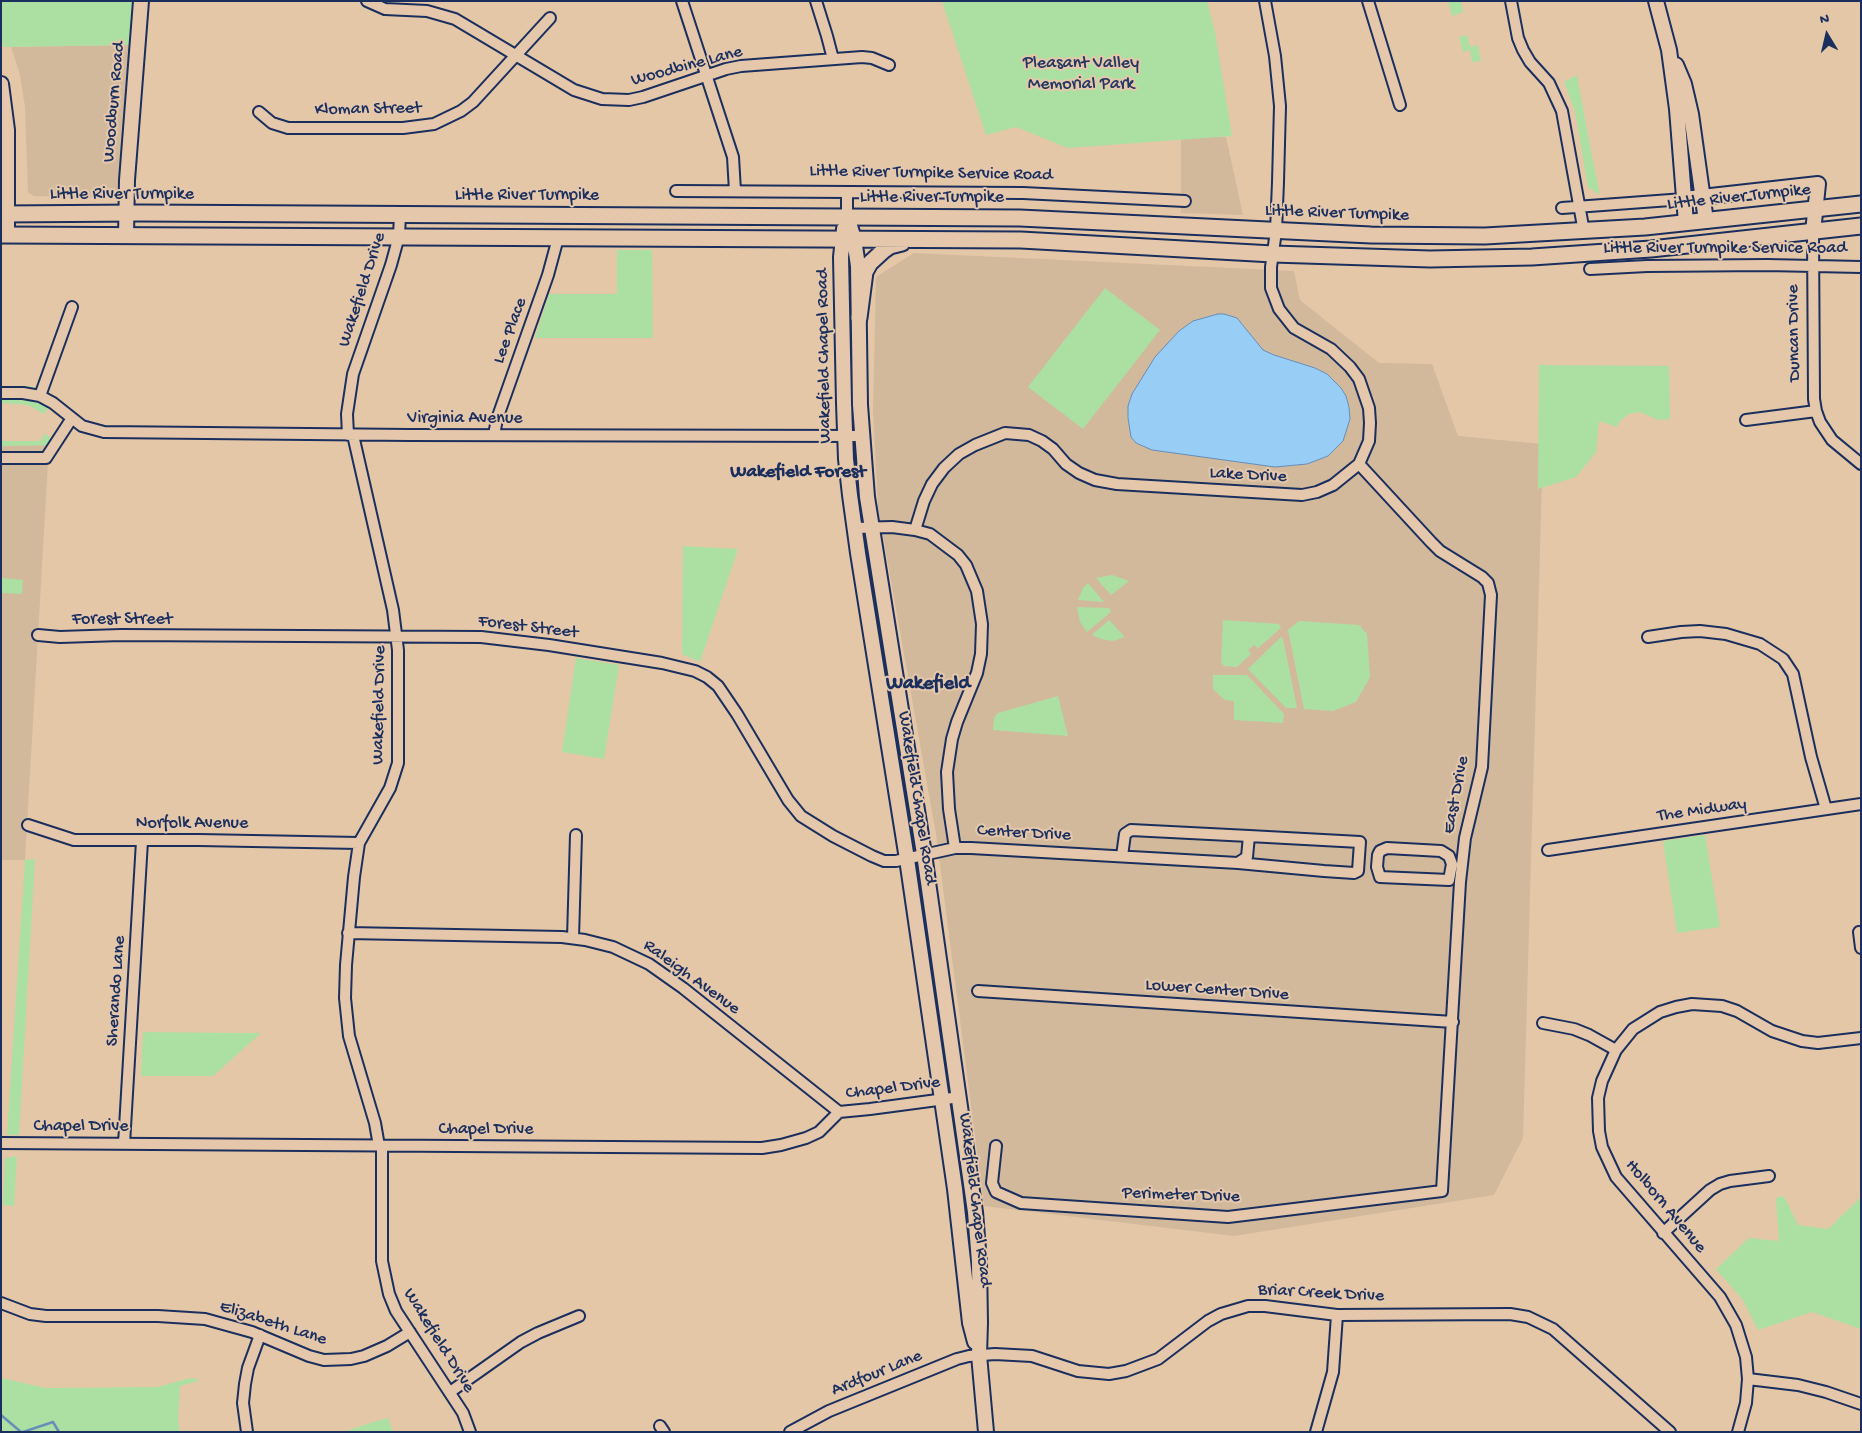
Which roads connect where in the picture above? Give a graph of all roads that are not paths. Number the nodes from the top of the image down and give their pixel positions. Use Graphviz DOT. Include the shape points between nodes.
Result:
graph roads {
  1 [pos="141,1"];
  2 [pos="367,1"];
  3 [pos="682,1"];
  4 [pos="816,1"];
  5 [pos="1265,1"];
  6 [pos="1368,1"];
  7 [pos="1511,1"];
  8 [pos="1656,1"];
  9 [pos="550,18"];
  10 [pos="1669,50"];
  11 [pos="516,55"];
  12 [pos="832,59"];
  13 [pos="889,65"];
  14 [pos="707,76"];
  15 [pos="1,84"];
  16 [pos="1400,105"];
  17 [pos="259,112"];
  18 [pos="735,191"];
  19 [pos="676,192"];
  20 [pos="847,192"];
  21 [pos="1702,197"];
  22 [pos="1684,199"];
  23 [pos="1185,201"];
  24 [pos="1861,204"];
  25 [pos="1580,207"];
  26 [pos="1562,208"];
  27 [pos="1815,209"];
  28 [pos="126,213"];
  29 [pos="4,214"];
  30 [pos="400,214"];
  31 [pos="847,216"];
  32 [pos="1706,221"];
  33 [pos="1686,223"];
  34 [pos="1861,226"];
  35 [pos="1276,231"];
  36 [pos="1584,232"];
  37 [pos="1813,232"];
  38 [pos="4,235"];
  39 [pos="126,236"];
  40 [pos="398,236"];
  41 [pos="558,238"];
  42 [pos="848,239"];
  43 [pos="923,239"];
  44 [pos="1273,254"];
  45 [pos="1812,266"];
  46 [pos="1861,267"];
  47 [pos="1590,269"];
  48 [pos="72,306"];
  49 [pos="859,318"];
  50 [pos="1,393"];
  51 [pos="40,396"];
  52 [pos="1816,411"];
  53 [pos="72,418"];
  54 [pos="1746,420"];
  55 [pos="351,435"];
  56 [pos="494,435"];
  57 [pos="844,436"];
  58 [pos="862,436"];
  59 [pos="1,458"];
  60 [pos="1359,464"];
  61 [pos="1861,464"];
  62 [pos="872,526"];
  63 [pos="854,528"];
  64 [pos="915,530"];
  65 [pos="38,635"];
  66 [pos="397,636"];
  67 [pos="1648,637"];
  68 [pos="1861,804"];
  69 [pos="1826,809"];
  70 [pos="28,825"];
  71 [pos="576,835"];
  72 [pos="1249,836"];
  73 [pos="142,841"];
  74 [pos="359,843"];
  75 [pos="955,848"];
  76 [pos="1548,850"];
  77 [pos="1463,853"];
  78 [pos="924,854"];
  79 [pos="1122,856"];
  80 [pos="1449,856"];
  81 [pos="907,859"];
  82 [pos="1238,864"];
  83 [pos="1449,880"];
  84 [pos="1460,882"];
  85 [pos="1858,932"];
  86 [pos="348,934"];
  87 [pos="573,938"];
  88 [pos="1861,948"];
  89 [pos="978,991"];
  90 [pos="1452,1022"];
  91 [pos="1543,1023"];
  92 [pos="1861,1038"];
  93 [pos="1616,1050"];
  94 [pos="960,1097"];
  95 [pos="942,1099"];
  96 [pos="839,1112"];
  97 [pos="1,1143"];
  98 [pos="124,1144"];
  99 [pos="381,1146"];
  100 [pos="996,1146"];
  101 [pos="1769,1176"];
  102 [pos="1442,1191"];
  103 [pos="1663,1233"];
  104 [pos="1,1303"];
  105 [pos="1337,1315"];
  106 [pos="579,1316"];
  107 [pos="410,1332"];
  108 [pos="260,1335"];
  109 [pos="979,1355"];
  110 [pos="1748,1379"];
  111 [pos="450,1392"];
  112 [pos="1861,1404"];
  113 [pos="247,1432"];
  114 [pos="470,1432"];
  115 [pos="790,1432"];
  116 [pos="986,1432"];
  117 [pos="1316,1432"];
  118 [pos="1670,1432"];
  119 [pos="1738,1432"];
  1 -- 28 [label="main road, Woodburn Road"];
  2 -- 11 [label="street, Woodbine Lane" via="385,9 443,14"];
  3 -- 14 [label="street"];
  4 -- 12 [label="street"];
  5 -- 35 [label="street" via="1273,38 1280,106"];
  6 -- 16 [label="street"];
  7 -- 25 [label="street" via="1523,50 1549,83 1562,111"];
  8 -- 10 [label="main road"];
  9 -- 11 [label="street, Kloman Street"];
  10 -- 21 [label="main road" via="1687,96"];
  10 -- 22 [label="main road"];
  11 -- 14 [label="street, Woodbine Lane" via="574,90 602,99 643,97"];
  11 -- 17 [label="street, Kloman Street" via="472,102 434,124 403,128 288,128 272,123"];
  12 -- 13 [label="street, Woodbine Lane" via="872,58"];
  12 -- 14 [label="street, Woodbine Lane" via="741,66"];
  14 -- 18 [label="street" via="733,157"];
  15 -- 29 [label="main road" via="7,130"];
  18 -- 19 [label="street, Little River Turnpike Service Road"];
  18 -- 20 [label="street, Little River Turnpike Service Road"];
  20 -- 23 [label="street, Little River Turnpike Service Road" via="1023,194"];
  20 -- 31 [label="street, Wakefield Chapel Road"];
  21 -- 22 [label="main road"];
  21 -- 27 [label="main road, Duncan Drive" via="1818,184"];
  21 -- 32 [label="main road"];
  22 -- 25 [label="street"];
  22 -- 33 [label="main road"];
  24 -- 27 [label="main road, Little River Turnpike"];
  25 -- 26 [label="street"];
  25 -- 36 [label="street"];
  27 -- 32 [label="main road, Little River Turnpike"];
  27 -- 37 [label="main road, Duncan Drive"];
  28 -- 29 [label="main road, Little River Turnpike"];
  28 -- 30 [label="main road, Little River Turnpike"];
  28 -- 39 [label="main road, Woodburn Road"];
  29 -- 38 [label="main road"];
  30 -- 31 [label="main road, Little River Turnpike"];
  30 -- 40 [label="street, Wakefield Drive"];
  31 -- 35 [label="main road, Little River Turnpike" via="1057,218"];
  31 -- 42 [label="main road, Wakefield Chapel Road"];
  32 -- 33 [label="main road, Little River Turnpike"];
  33 -- 36 [label="main road, Little River Turnpike"];
  34 -- 37 [label="main road"];
  35 -- 36 [label="main road, Little River Turnpike" via="1428,236"];
  35 -- 44 [label="street"];
  37 -- 44 [label="main road" via="1651,249 1524,257 1430,259"];
  37 -- 45 [label="street, Duncan Drive"];
  38 -- 39 [label="main road"];
  39 -- 40 [label="main road"];
  40 -- 41 [label="main road"];
  40 -- 55 [label="street, Wakefield Drive" via="353,374 348,406"];
  41 -- 42 [label="main road"];
  41 -- 56 [label="street, Lee Place" via="548,275 496,419"];
  42 -- 43 [label="main road"];
  42 -- 49 [label="main road, Wakefield Chapel Road" via="858,266"];
  42 -- 57 [label="main road, Wakefield Chapel Road"];
  43 -- 44 [label="main road" via="1030,240"];
  43 -- 49 [label="main road" via="890,246 870,263 865,272"];
  44 -- 60 [label="street" via="1271,288 1282,314 1294,328 1341,358 1364,392 1369,408 1369,432 1367,448"];
  45 -- 46 [label="street, Little River Turnpike Service Road"];
  45 -- 47 [label="street, Little River Turnpike Service Road"];
  45 -- 52 [label="street, Duncan Drive"];
  48 -- 51 [label="street"];
  49 -- 58 [label="main road, Wakefield Chapel Road"];
  50 -- 51 [label="street"];
  51 -- 53 [label="street, Virginia Avenue"];
  52 -- 54 [label="street"];
  52 -- 61 [label="street, Duncan Drive" via="1832,440"];
  53 -- 55 [label="street, Virginia Avenue" via="82,426 104,432"];
  53 -- 59 [label="street" via="46,458"];
  55 -- 56 [label="street, Virginia Avenue"];
  55 -- 66 [label="street, Wakefield Drive"];
  56 -- 57 [label="street, Virginia Avenue"];
  57 -- 58 [label="street, Virginia Avenue"];
  57 -- 63 [label="main road, Wakefield Chapel Road"];
  58 -- 62 [label="main road, Wakefield Chapel Road"];
  60 -- 64 [label="street, Lake Drive" via="1332,485 1302,495 1117,484 1079,473 1042,440 1029,435 1006,434 975,445 944,468 924,501"];
  60 -- 77 [label="street, East Drive" via="1431,542 1474,570 1490,589 1492,603 1482,767"];
  62 -- 63 [label="street"];
  62 -- 64 [label="street"];
  62 -- 78 [label="main road, Wakefield Chapel Road"];
  63 -- 81 [label="main road, Wakefield Chapel Road"];
  64 -- 75 [label="street" via="937,538 958,555 972,577 980,607 982,640 977,673 957,722 947,772"];
  65 -- 66 [label="street, Forest Street"];
  66 -- 74 [label="street, Wakefield Drive" via="400,690 398,763 390,788"];
  66 -- 81 [label="street, Forest Street" via="501,638 695,671 707,677 724,694 801,816 832,836 884,861"];
  67 -- 69 [label="street" via="1691,632 1726,634 1760,644 1783,659 1793,674"];
  68 -- 69 [label="street, The Midway"];
  69 -- 76 [label="street, The Midway"];
  70 -- 73 [label="street, Norfolk Avenue" via="74,840"];
  71 -- 87 [label="street"];
  72 -- 79 [label="street, Center Drive" via="1131,830 1125,834"];
  72 -- 82 [label="street" via="1247,857"];
  72 -- 82 [label="street, Center Drive" via="1360,842 1358,871"];
  73 -- 74 [label="street, Norfolk Avenue"];
  73 -- 98 [label="street, Sherando Lane"];
  74 -- 86 [label="street, Wakefield Drive"];
  75 -- 78 [label="street, Center Drive"];
  75 -- 79 [label="street, Center Drive"];
  77 -- 80 [label="street"];
  77 -- 84 [label="street, East Drive"];
  78 -- 81 [label="street, Forest Street"];
  78 -- 94 [label="main road, Wakefield Chapel Road"];
  79 -- 82 [label="street, Center Drive"];
  80 -- 83 [label="street" via="1452,864"];
  80 -- 83 [label="street" via="1441,851 1387,848 1380,851 1377,867 1380,877"];
  81 -- 95 [label="main road, Wakefield Chapel Road"];
  83 -- 84 [label="street"];
  84 -- 90 [label="street, East Drive"];
  85 -- 88 [label="street"];
  86 -- 87 [label="street, Raleigh Avenue"];
  86 -- 99 [label="street, Wakefield Drive" via="346,1018"];
  87 -- 96 [label="street, Raleigh Avenue" via="613,947 649,964"];
  89 -- 90 [label="street, Lower Center Drive"];
  90 -- 102 [label="street, East Drive"];
  91 -- 93 [label="street" via="1574,1029"];
  92 -- 93 [label="street, Holborn Avenue" via="1818,1043 1802,1041 1772,1031 1737,1011 1722,1006 1692,1004 1668,1009 1646,1020 1633,1029"];
  93 -- 103 [label="street, Holborn Avenue" via="1598,1098 1602,1147 1616,1177"];
  94 -- 95 [label="street, Chapel Drive"];
  94 -- 109 [label="main road, Wakefield Chapel Road" via="978,1240"];
  95 -- 96 [label="street, Chapel Drive"];
  95 -- 109 [label="main road, Wakefield Chapel Road" via="970,1323"];
  96 -- 99 [label="street, Chapel Drive" via="819,1132 781,1146 762,1148"];
  97 -- 98 [label="street, Chapel Drive"];
  98 -- 99 [label="street, Chapel Drive"];
  99 -- 107 [label="street, Wakefield Drive" via="383,1269 396,1311"];
  100 -- 102 [label="street, Perimeter Drive" via="992,1183 996,1192 1021,1203 1228,1217"];
  101 -- 103 [label="street" via="1720,1184"];
  103 -- 110 [label="street, Holborn Avenue" via="1728,1310 1742,1340"];
  104 -- 108 [label="street, Elizabeth Lane" via="30,1314 46,1316 189,1317 228,1324"];
  105 -- 109 [label="street, Briar Creek Drive" via="1265,1306 1234,1309 1208,1321 1158,1359 1109,1374 1078,1372 1032,1356"];
  105 -- 117 [label="street" via="1333,1372"];
  105 -- 118 [label="street, Briar Creek Drive" via="1510,1314 1535,1319 1554,1329"];
  106 -- 111 [label="street" via="521,1342"];
  107 -- 108 [label="street, Elizabeth Lane" via="378,1351 338,1360 309,1356"];
  107 -- 111 [label="street, Wakefield Drive"];
  108 -- 113 [label="street" via="245,1384"];
  109 -- 115 [label="street, Ardfour Lane" via="957,1359 829,1411"];
  109 -- 116 [label="main road, Wakefield Chapel Road"];
  110 -- 112 [label="street" via="1826,1392"];
  110 -- 119 [label="street, Holborn Avenue"];
  111 -- 114 [label="street, Wakefield Drive"];
}
